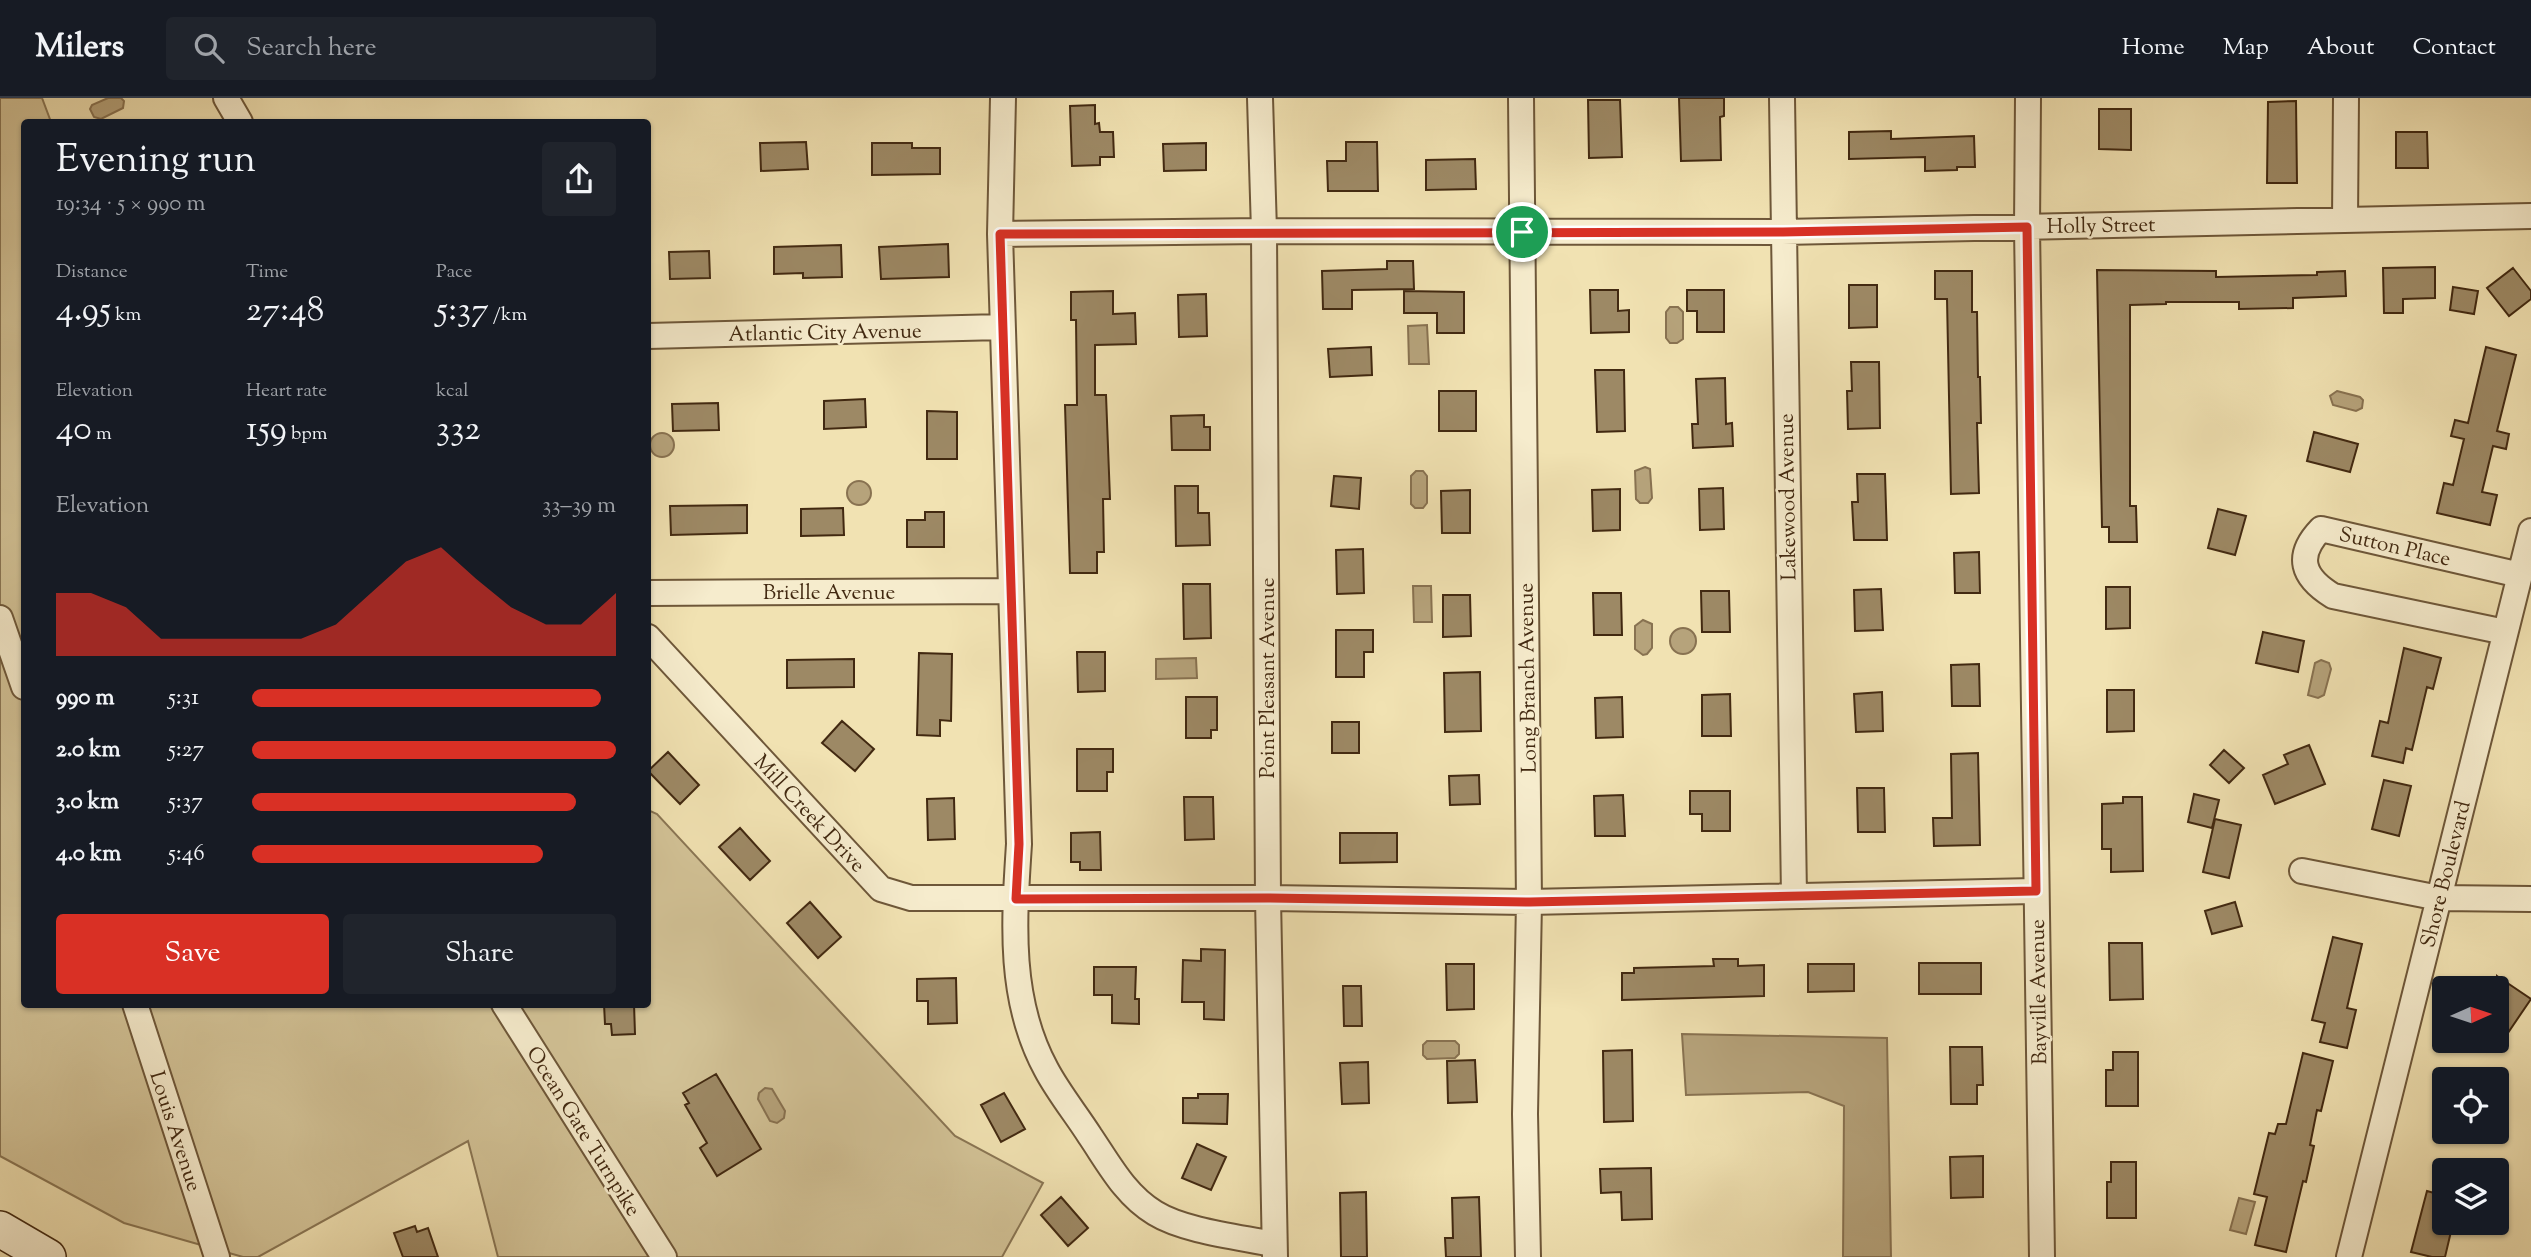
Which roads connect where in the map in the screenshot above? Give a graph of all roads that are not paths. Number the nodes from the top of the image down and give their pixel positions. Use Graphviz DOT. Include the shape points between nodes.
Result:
graph roads {
  1 [pos="226,98"];
  2 [pos="1003,98"];
  3 [pos="1261,98"];
  4 [pos="1521,98"];
  5 [pos="1782,98"];
  6 [pos="2028,98"];
  7 [pos="2346,98"];
  8 [pos="238,119"];
  9 [pos="2531,216"];
  10 [pos="2345,220"];
  11 [pos="2027,227"];
  12 [pos="1264,231"];
  13 [pos="1522,232"];
  14 [pos="1783,232"];
  15 [pos="1000,234"];
  16 [pos="1002,327"];
  17 [pos="651,336"];
  18 [pos="2531,531"];
  19 [pos="2520,575"];
  20 [pos="1011,591"];
  21 [pos="651,593"];
  22 [pos="0,618"];
  23 [pos="2505,632"];
  24 [pos="651,640"];
  25 [pos="21,678"];
  26 [pos="2302,871"];
  27 [pos="2036,891"];
  28 [pos="1794,896"];
  29 [pos="1268,898"];
  30 [pos="2439,898"];
  31 [pos="1016,899"];
  32 [pos="2531,899"];
  33 [pos="1530,902"];
  34 [pos="136,1008"];
  35 [pos="507,1008"];
  36 [pos="0,1229"];
  37 [pos="1274,1251"];
  38 [pos="48,1257"];
  39 [pos="217,1257"];
  40 [pos="664,1257"];
  41 [pos="1528,1257"];
  42 [pos="2042,1257"];
  43 [pos="2350,1257"];
  1 -- 8 [label="street"];
  2 -- 15 [label="street"];
  3 -- 12 [label="street, Point Pleasant Avenue"];
  4 -- 13 [label="street, Long Branch Avenue"];
  5 -- 14 [label="street, Lakewood Avenue"];
  6 -- 11 [label="street, Bayville Avenue"];
  7 -- 10 [label="street"];
  9 -- 10 [label="street, Holly Street"];
  10 -- 11 [label="street, Holly Street"];
  11 -- 14 [label="street, Holly Street"];
  11 -- 27 [label="street, Bayville Avenue"];
  12 -- 13 [label="street, Holly Street"];
  12 -- 15 [label="street, Holly Street"];
  12 -- 29 [label="street, Point Pleasant Avenue"];
  13 -- 14 [label="street, Holly Street"];
  13 -- 33 [label="street, Long Branch Avenue"];
  14 -- 28 [label="street, Lakewood Avenue"];
  15 -- 16 [label="street"];
  16 -- 17 [label="street, Atlantic City Avenue"];
  16 -- 20 [label="street"];
  18 -- 19 [label="street, Shore Boulevard"];
  19 -- 23 [label="street, Shore Boulevard"];
  19 -- 23 [label="street, Sutton Place" via="2321,529 2308,542 2305,569 2316,586 2333,596"];
  20 -- 21 [label="street, Brielle Avenue"];
  20 -- 31 [label="street" via="1019,844"];
  22 -- 25 [label="street"];
  23 -- 30 [label="street, Shore Boulevard"];
  24 -- 31 [label="street, Mill Creek Drive" via="881,889 911,898"];
  26 -- 30 [label="street"];
  27 -- 28 [label="street, Mill Creek Drive"];
  27 -- 42 [label="street, Bayville Avenue"];
  28 -- 33 [label="street, Mill Creek Drive"];
  29 -- 31 [label="street, Mill Creek Drive"];
  29 -- 33 [label="street, Mill Creek Drive"];
  29 -- 37 [label="street, Point Pleasant Avenue"];
  30 -- 32 [label="street"];
  30 -- 43 [label="street, Shore Boulevard"];
  31 -- 37 [label="street" via="1017,976 1023,1012 1046,1069 1128,1193 1177,1224"];
  33 -- 41 [label="street, Long Branch Avenue" via="1525,1114"];
  34 -- 39 [label="street, Louis Avenue"];
  35 -- 40 [label="street, Ocean Gate Turnpike"];
  36 -- 38 [label="main road"];
}
